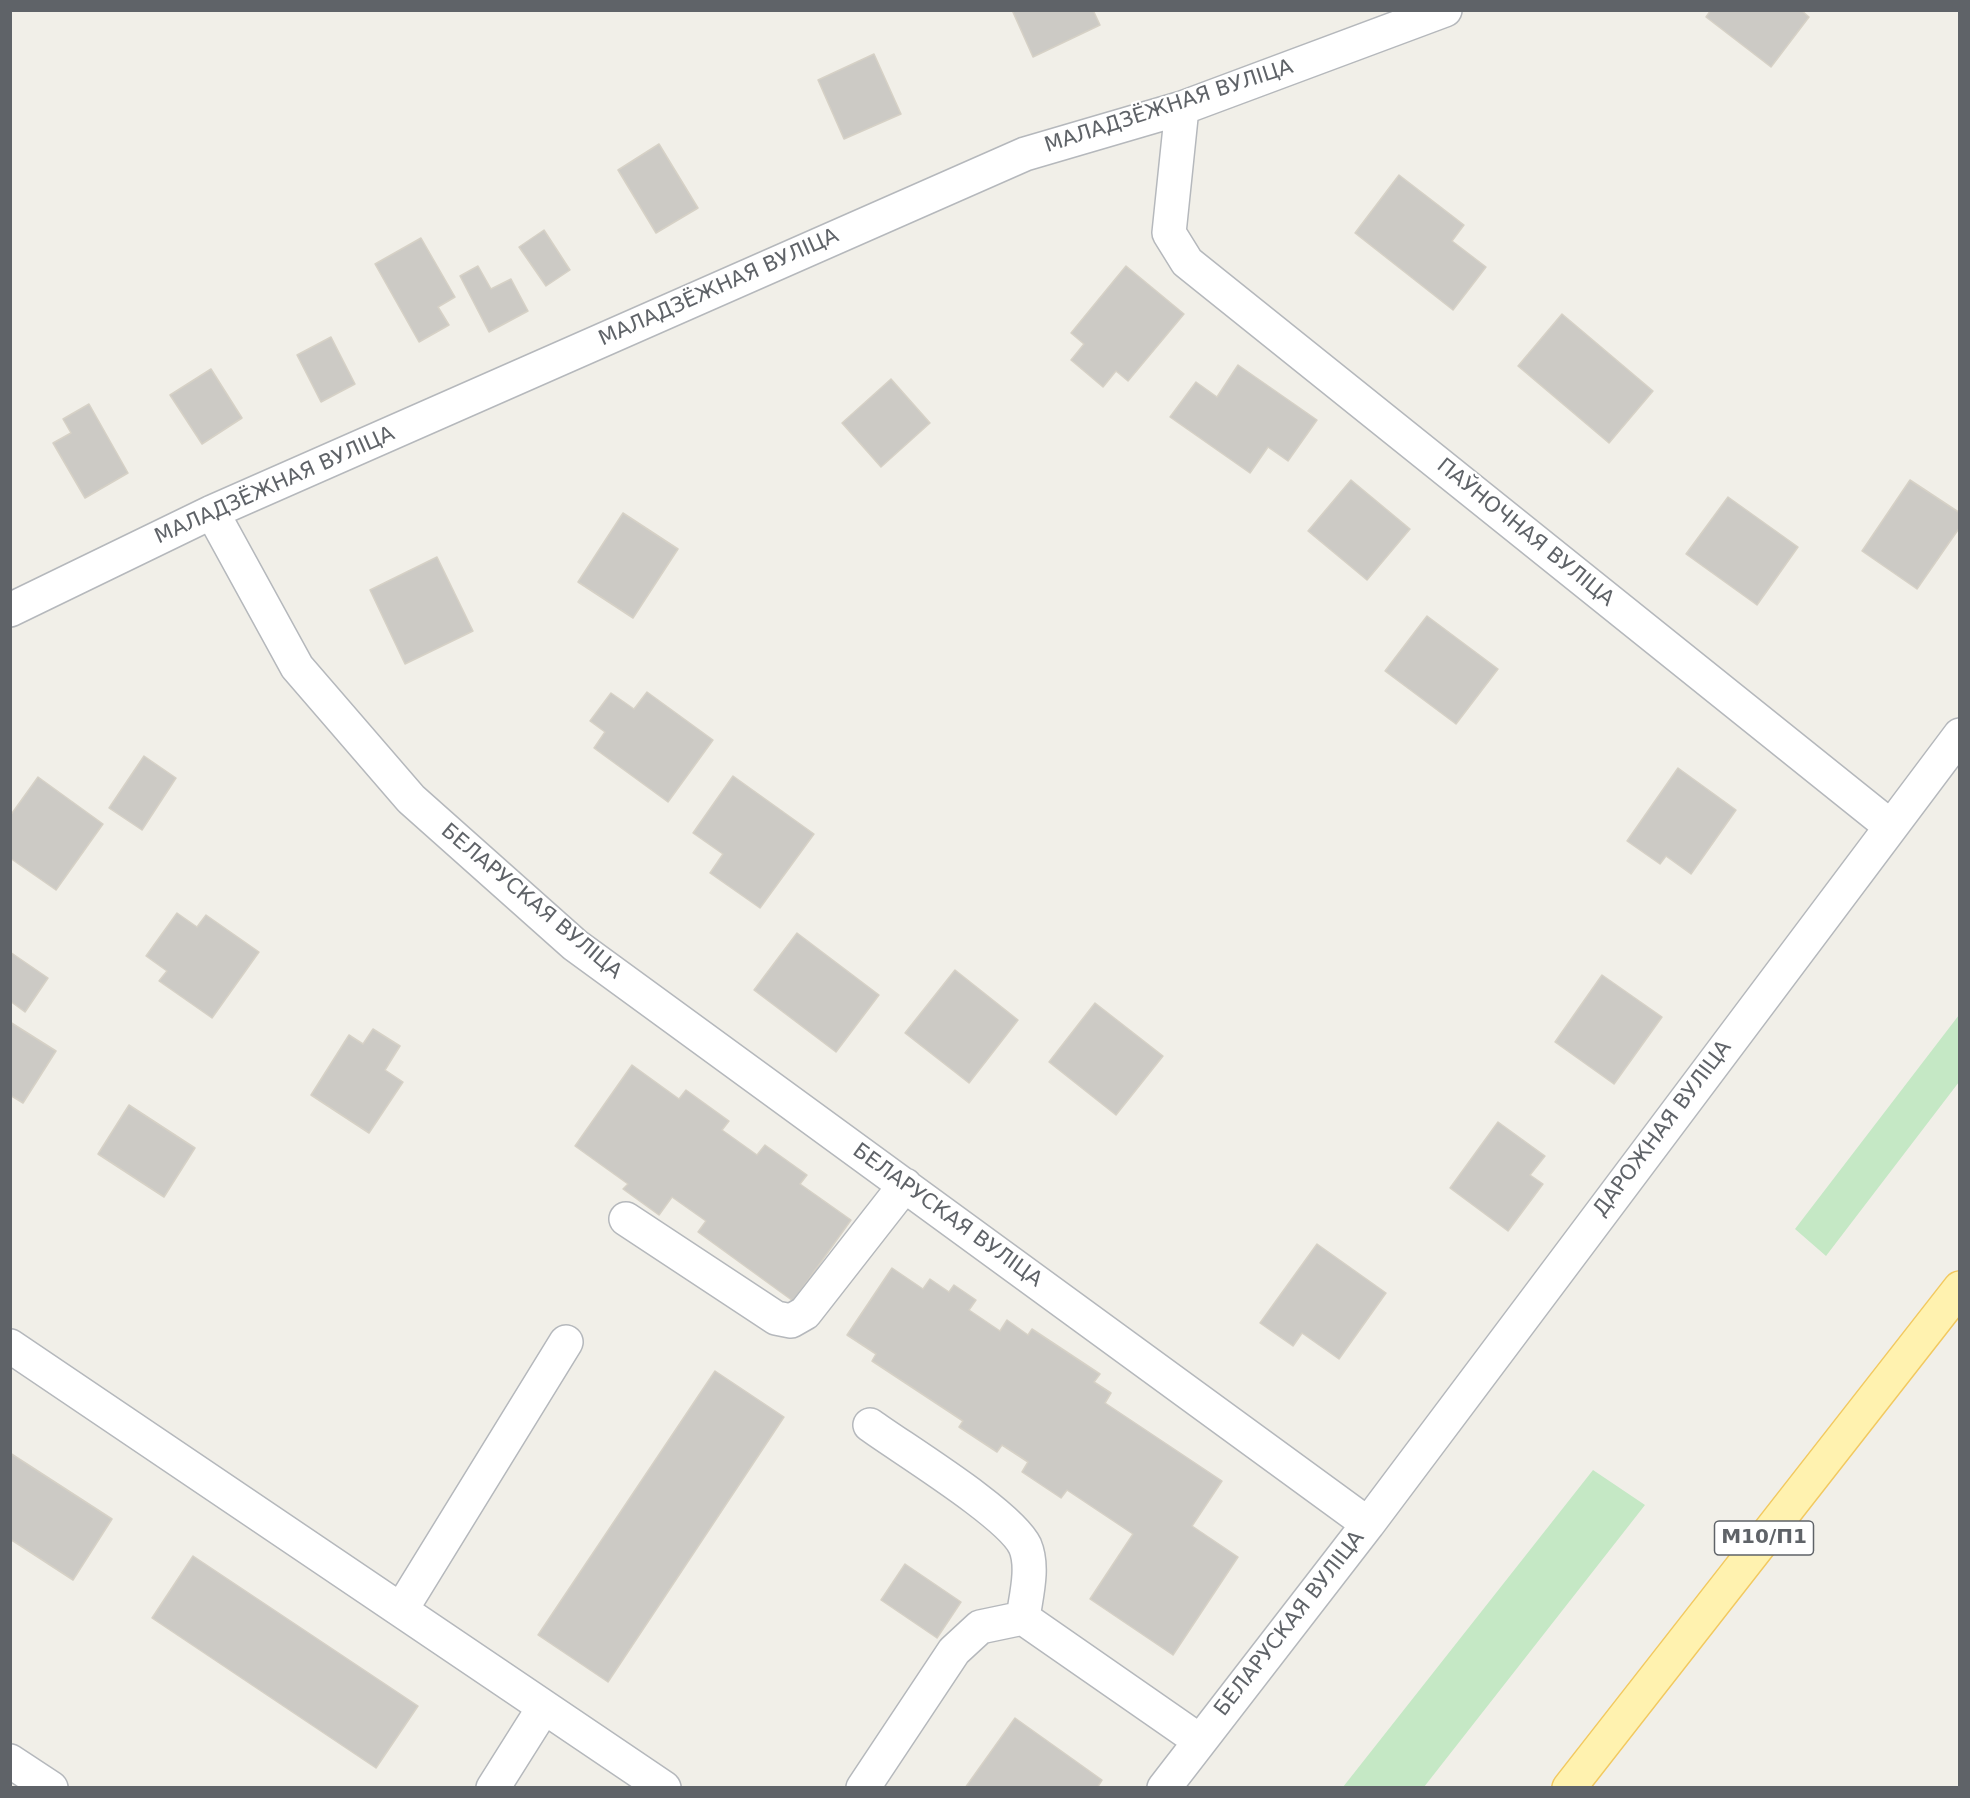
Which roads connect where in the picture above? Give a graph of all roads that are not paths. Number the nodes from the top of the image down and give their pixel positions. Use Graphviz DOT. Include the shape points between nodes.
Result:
graph roads {
  1 [pos="1445,10"];
  2 [pos="1182,108"];
  3 [pos="212,512"];
  4 [pos="10,610"];
  5 [pos="1959,735"];
  6 [pos="1890,826"];
  7 [pos="904,1185"];
  8 [pos="626,1219"];
  9 [pos="1959,1288"];
  10 [pos="566,1342"];
  11 [pos="10,1346"];
  12 [pos="870,1425"];
  13 [pos="1368,1524"];
  14 [pos="401,1610"];
  15 [pos="1023,1618"];
  16 [pos="544,1707"];
  17 [pos="1200,1740"];
  18 [pos="10,1761"];
  19 [pos="51,1788"];
  20 [pos="493,1788"];
  21 [pos="664,1788"];
  22 [pos="863,1788"];
  23 [pos="1164,1788"];
  24 [pos="1569,1788"];
  1 -- 2 [label="street, МАЛАДЗЁЖНАЯ ВУЛІЦА"];
  2 -- 3 [label="street, МАЛАДЗЁЖНАЯ ВУЛІЦА" via="1025,154"];
  2 -- 6 [label="street, ПАЎНОЧНАЯ ВУЛІЦА" via="1168,233 1187,262"];
  3 -- 4 [label="street, МАЛАДЗЁЖНАЯ ВУЛІЦА"];
  3 -- 7 [label="street, БЕЛАРУСКАЯ ВУЛІЦА" via="297,667 411,799 575,945"];
  5 -- 6 [label="street, ДАРОЖНАЯ ВУЛІЦА"];
  6 -- 13 [label="street, ДАРОЖНАЯ ВУЛІЦА"];
  7 -- 8 [label="street" via="805,1313 791,1321 776,1318"];
  7 -- 13 [label="street, БЕЛАРУСКАЯ ВУЛІЦА"];
  9 -- 24 [label="main road, М10/П1"];
  10 -- 14 [label="street"];
  11 -- 14 [label="street"];
  12 -- 15 [label="street" via="1005,1521 1025,1546 1029,1575"];
  13 -- 17 [label="street, БЕЛАРУСКАЯ ВУЛІЦА"];
  14 -- 16 [label="street"];
  15 -- 17 [label="street"];
  15 -- 22 [label="street" via="980,1627 954,1651"];
  16 -- 20 [label="street"];
  16 -- 21 [label="street"];
  17 -- 23 [label="street, БЕЛАРУСКАЯ ВУЛІЦА"];
  18 -- 19 [label="street"];
}
